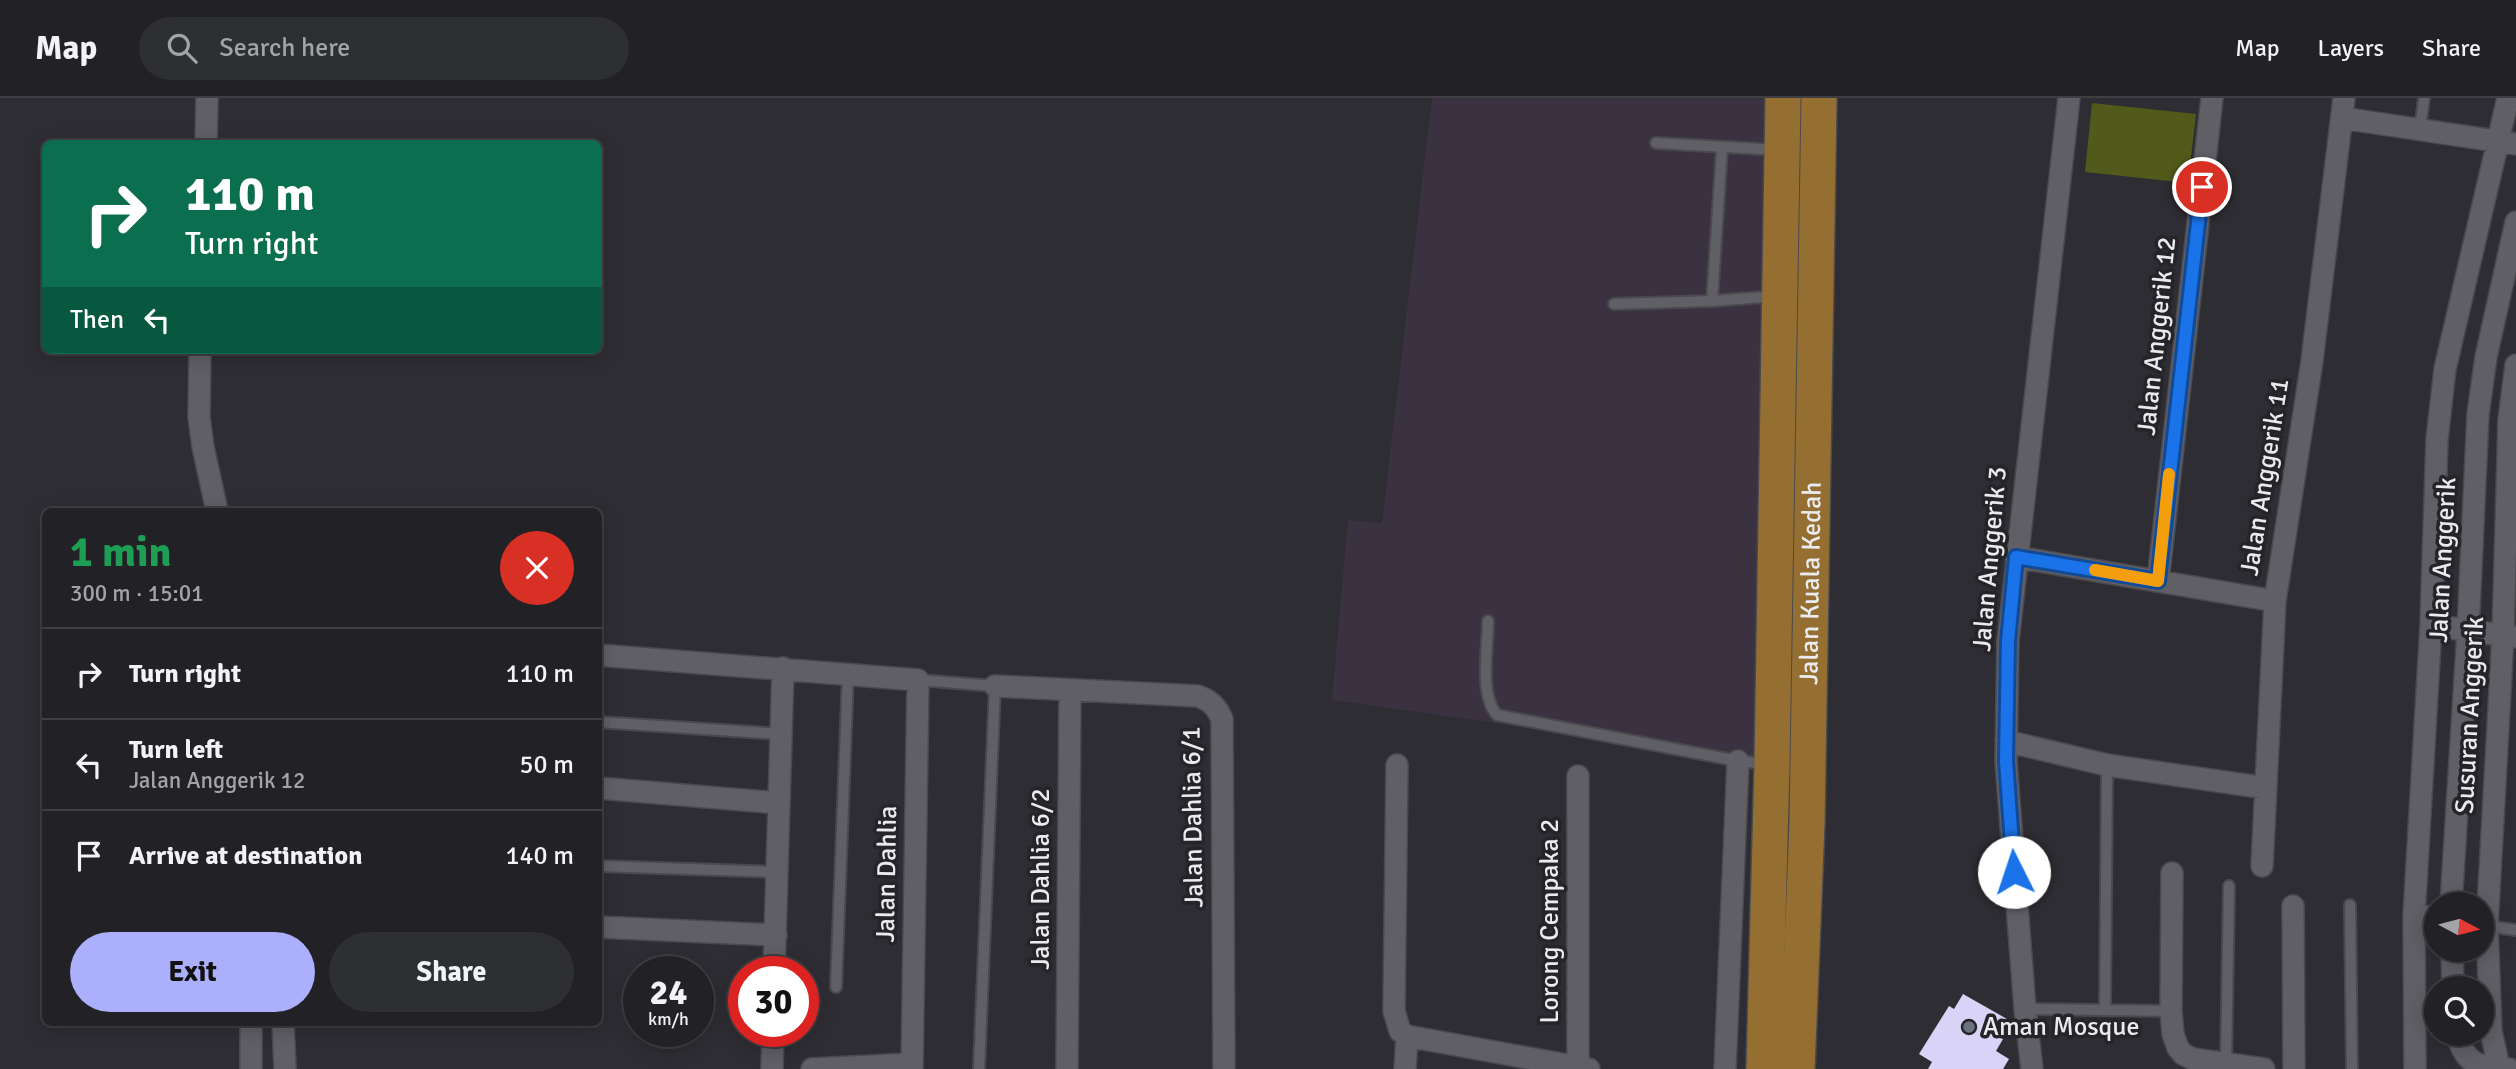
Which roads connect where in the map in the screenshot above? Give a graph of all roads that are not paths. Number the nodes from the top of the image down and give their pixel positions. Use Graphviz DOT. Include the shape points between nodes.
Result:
graph roads {
  1 [pos="207,98"];
  2 [pos="1783,98"];
  3 [pos="1819,98"];
  4 [pos="2069,98"];
  5 [pos="2212,98"];
  6 [pos="2424,98"];
  7 [pos="2508,98"];
  8 [pos="2343,108"];
  9 [pos="2420,130"];
  10 [pos="206,140"];
  11 [pos="2507,142"];
  12 [pos="1656,143"];
  13 [pos="1722,148"];
  14 [pos="1782,150"];
  15 [pos="2516,222"];
  16 [pos="1779,296"];
  17 [pos="1712,301"];
  18 [pos="1614,304"];
  19 [pos="200,354"];
  20 [pos="2516,365"];
  21 [pos="2440,409"];
  22 [pos="2477,414"];
  23 [pos="216,508"];
  24 [pos="2016,557"];
  25 [pos="2158,581"];
  26 [pos="2275,601"];
  27 [pos="1488,621"];
  28 [pos="2431,625"];
  29 [pos="2468,631"];
  30 [pos="2509,637"];
  31 [pos="602,655"];
  32 [pos="783,668"];
  33 [pos="848,674"];
  34 [pos="918,680"];
  35 [pos="995,686"];
  36 [pos="1070,690"];
  37 [pos="602,722"];
  38 [pos="781,734"];
  39 [pos="2007,741"];
  40 [pos="1755,763"];
  41 [pos="1397,765"];
  42 [pos="2107,765"];
  43 [pos="1578,776"];
  44 [pos="602,788"];
  45 [pos="2266,788"];
  46 [pos="779,803"];
  47 [pos="1770,823"];
  48 [pos="1807,823"];
  49 [pos="602,866"];
  50 [pos="2262,866"];
  51 [pos="777,872"];
  52 [pos="2172,873"];
  53 [pos="2229,886"];
  54 [pos="2452,892"];
  55 [pos="2487,892"];
  56 [pos="2350,905"];
  57 [pos="2293,906"];
  58 [pos="2414,916"];
  59 [pos="2424,917"];
  60 [pos="602,927"];
  61 [pos="2494,927"];
  62 [pos="2516,930"];
  63 [pos="775,936"];
  64 [pos="774,956"];
  65 [pos="2486,962"];
  66 [pos="836,987"];
  67 [pos="2025,1009"];
  68 [pos="2105,1010"];
  69 [pos="2171,1011"];
  70 [pos="251,1026"];
  71 [pos="284,1026"];
  72 [pos="1407,1036"];
  73 [pos="2459,1046"];
  74 [pos="773,1047"];
  75 [pos="2226,1065"];
  76 [pos="912,1066"];
  77 [pos="2470,1067"];
  78 [pos="1582,1068"];
  79 [pos="2499,1068"];
  80 [pos="251,1069"];
  81 [pos="285,1069"];
  82 [pos="772,1069"];
  83 [pos="812,1069"];
  84 [pos="979,1069"];
  85 [pos="1067,1069"];
  86 [pos="1224,1069"];
  87 [pos="1405,1069"];
  88 [pos="1725,1069"];
  89 [pos="1764,1069"];
  90 [pos="1797,1069"];
  91 [pos="2032,1069"];
  92 [pos="2264,1069"];
  93 [pos="2294,1069"];
  94 [pos="2353,1069"];
  95 [pos="2415,1069"];
  96 [pos="2509,1069"];
  1 -- 10 [label="street"];
  2 -- 14 [label="main road, Jalan Kuala Kedah"];
  3 -- 48 [label="main road, Jalan Kuala Kedah"];
  4 -- 24 [label="street, Jalan Anggerik 3"];
  5 -- 25 [label="street, Jalan Anggerik 12"];
  6 -- 9 [label="lane"];
  7 -- 11 [label="street"];
  8 -- 9 [label="street"];
  8 -- 26 [label="street, Jalan Anggerik 11" via="2312,361"];
  9 -- 11 [label="street"];
  11 -- 21 [label="street" via="2445,369"];
  12 -- 13 [label="lane"];
  13 -- 14 [label="lane"];
  13 -- 17 [label="lane"];
  14 -- 16 [label="main road, Jalan Kuala Kedah"];
  15 -- 22 [label="street, Jalan Anggerik"];
  16 -- 17 [label="lane"];
  16 -- 40 [label="main road, Jalan Kuala Kedah"];
  17 -- 18 [label="lane"];
  19 -- 23 [label="street" via="202,447"];
  20 -- 30 [label="street, Susuran Anggerik" via="2509,420"];
  21 -- 22 [label="street"];
  21 -- 28 [label="street"];
  22 -- 29 [label="street, Jalan Anggerik"];
  24 -- 25 [label="street"];
  24 -- 39 [label="street, Jalan Anggerik 3" via="2008,641"];
  25 -- 26 [label="street"];
  26 -- 45 [label="street, Jalan Anggerik 11"];
  27 -- 40 [label="lane" via="1487,695 1497,715"];
  28 -- 29 [label="street"];
  28 -- 58 [label="street"];
  29 -- 30 [label="street"];
  29 -- 54 [label="street, Jalan Anggerik"];
  30 -- 55 [label="street, Susuran Anggerik"];
  31 -- 32 [label="street"];
  32 -- 33 [label="street"];
  32 -- 38 [label="street"];
  33 -- 34 [label="street"];
  33 -- 66 [label="lane"];
  34 -- 35 [label="lane"];
  34 -- 76 [label="street, Jalan Dahlia"];
  35 -- 36 [label="street, Jalan Dahlia 6/1"];
  35 -- 84 [label="lane"];
  36 -- 85 [label="street, Jalan Dahlia 6/2"];
  36 -- 86 [label="street, Jalan Dahlia 6/1" via="1199,696 1216,707 1222,719"];
  37 -- 38 [label="lane"];
  38 -- 46 [label="street"];
  39 -- 42 [label="street"];
  39 -- 67 [label="street, Jalan Anggerik 3"];
  40 -- 47 [label="main road, Jalan Kuala Kedah"];
  40 -- 88 [label="street"];
  41 -- 72 [label="street" via="1394,1011 1400,1031"];
  42 -- 45 [label="street"];
  42 -- 68 [label="lane"];
  43 -- 78 [label="street, Lorong Cempaka 2"];
  44 -- 46 [label="street"];
  45 -- 50 [label="street, Jalan Anggerik 11"];
  46 -- 51 [label="street"];
  47 -- 48 [label="main road"];
  47 -- 89 [label="main road, Jalan Kuala Kedah"];
  48 -- 90 [label="main road, Jalan Kuala Kedah"];
  49 -- 51 [label="lane"];
  51 -- 63 [label="street"];
  52 -- 69 [label="street"];
  53 -- 75 [label="lane"];
  56 -- 94 [label="lane"];
  57 -- 93 [label="street"];
  58 -- 59 [label="street"];
  58 -- 95 [label="street"];
  60 -- 63 [label="street"];
  61 -- 62 [label="lane"];
  63 -- 64 [label="street"];
  65 -- 79 [label="street, Susuran Anggerik" via="2491,1031"];
  67 -- 68 [label="lane"];
  67 -- 91 [label="street, Jalan Anggerik 3"];
  68 -- 69 [label="lane"];
  69 -- 75 [label="street" via="2183,1054"];
  70 -- 80 [label="street"];
  71 -- 81 [label="street"];
  72 -- 78 [label="street"];
  72 -- 87 [label="street"];
  73 -- 77 [label="street"];
  74 -- 82 [label="street"];
  75 -- 92 [label="street"];
  76 -- 83 [label="street"];
  77 -- 79 [label="street"];
  79 -- 96 [label="street"];
}
